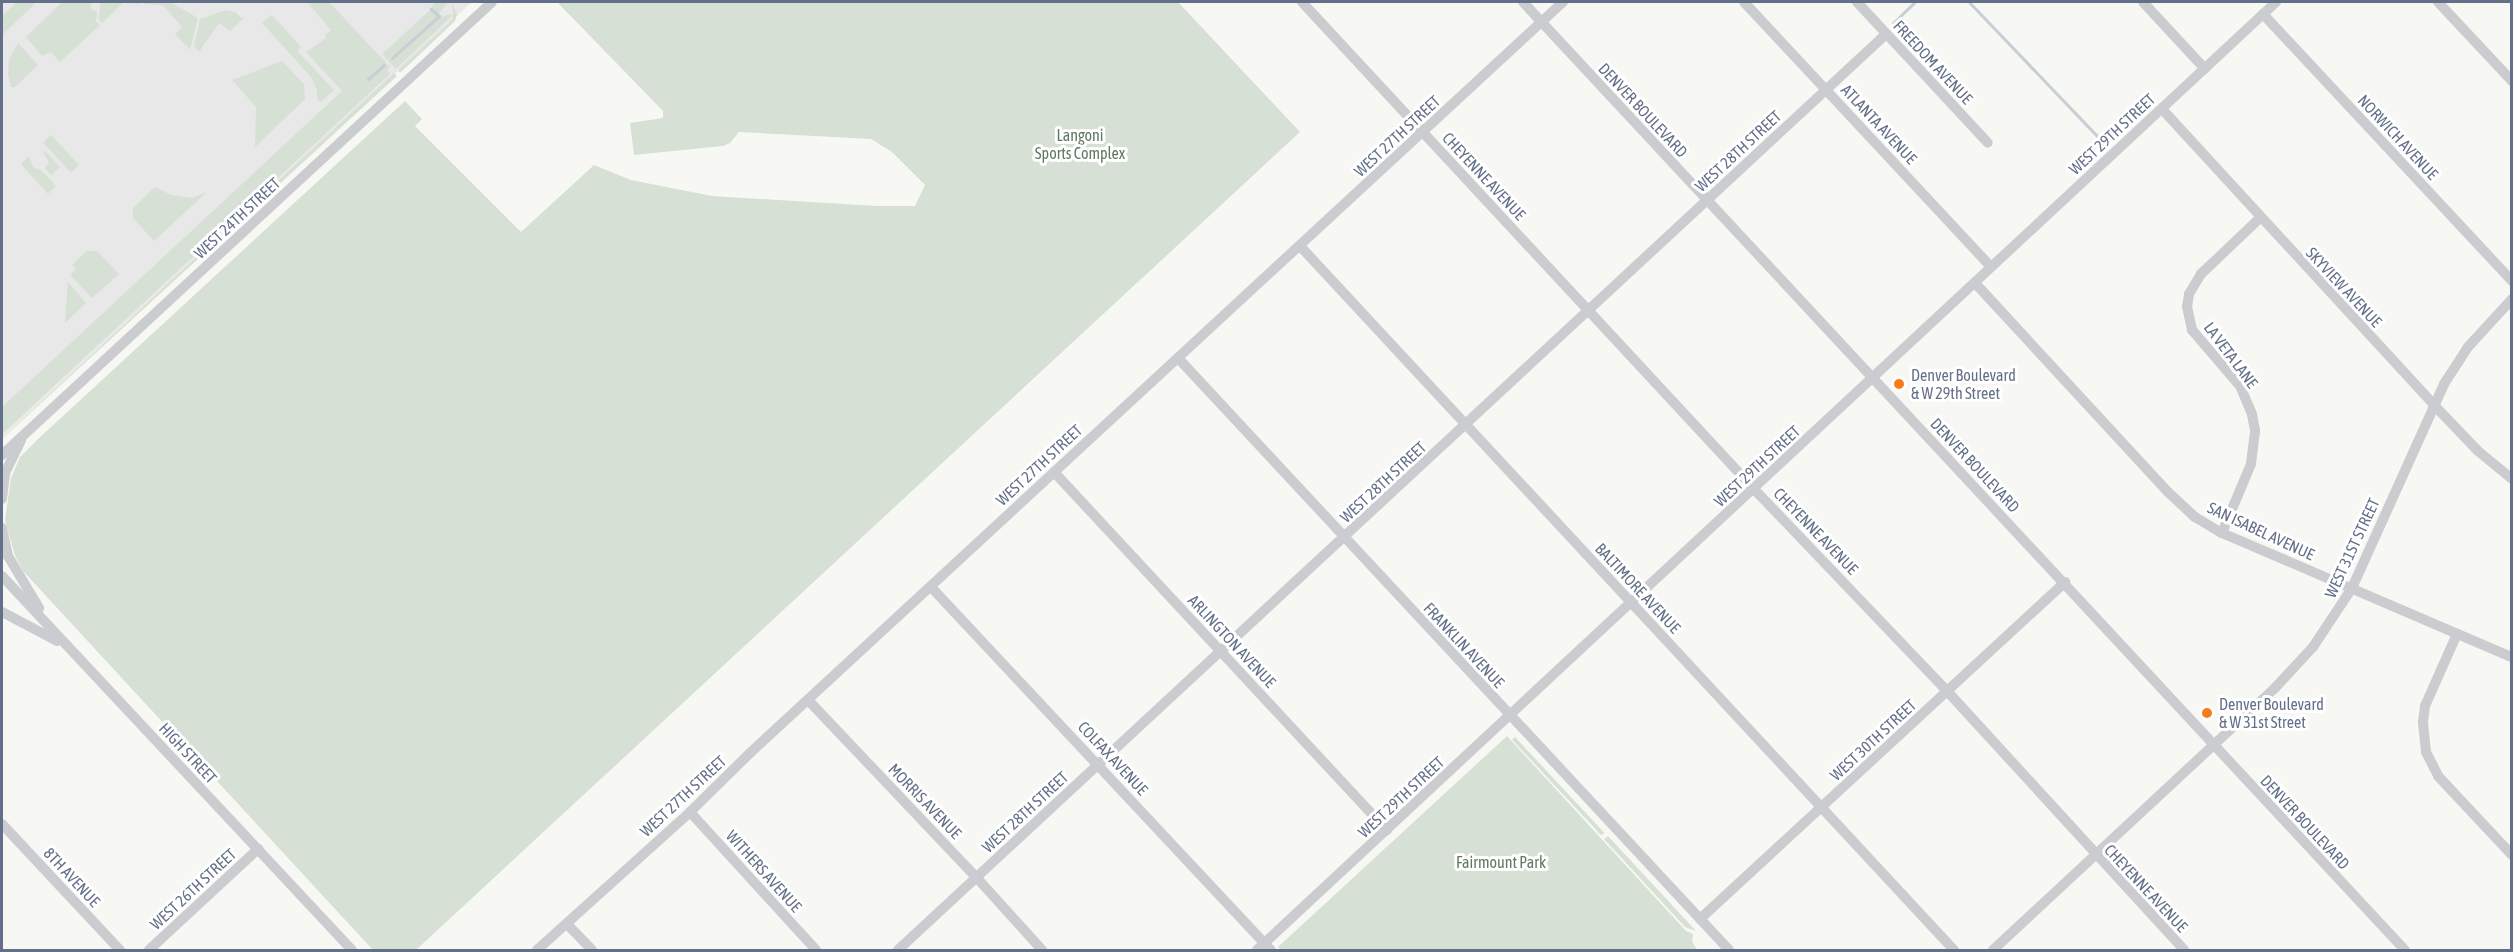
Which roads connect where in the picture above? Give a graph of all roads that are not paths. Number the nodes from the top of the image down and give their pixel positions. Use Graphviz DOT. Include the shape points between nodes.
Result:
graph roads {
  1 [pos="492,2"];
  2 [pos="1302,2"];
  3 [pos="1522,2"];
  4 [pos="1563,2"];
  5 [pos="1744,2"];
  6 [pos="1857,2"];
  7 [pos="2143,2"];
  8 [pos="2276,2"];
  9 [pos="2438,2"];
  10 [pos="2263,14"];
  11 [pos="1541,22"];
  12 [pos="1886,34"];
  13 [pos="2205,69"];
  14 [pos="2511,81"];
  15 [pos="1826,90"];
  16 [pos="2162,109"];
  17 [pos="1422,132"];
  18 [pos="1988,143"];
  19 [pos="1707,200"];
  20 [pos="2260,218"];
  21 [pos="1300,246"];
  22 [pos="1991,267"];
  23 [pos="2511,281"];
  24 [pos="1975,283"];
  25 [pos="2511,299"];
  26 [pos="1588,310"];
  27 [pos="1178,358"];
  28 [pos="1872,378"];
  29 [pos="2433,404"];
  30 [pos="1466,425"];
  31 [pos="23,436"];
  32 [pos="2,455"];
  33 [pos="1054,472"];
  34 [pos="2511,479"];
  35 [pos="1754,489"];
  36 [pos="2,499"];
  37 [pos="2,528"];
  38 [pos="2222,533"];
  39 [pos="1344,538"];
  40 [pos="2,576"];
  41 [pos="2065,582"];
  42 [pos="931,587"];
  43 [pos="2352,588"];
  44 [pos="1631,603"];
  45 [pos="2,612"];
  46 [pos="2457,634"];
  47 [pos="57,636"];
  48 [pos="69,648"];
  49 [pos="1221,651"];
  50 [pos="2511,657"];
  51 [pos="1947,691"];
  52 [pos="808,700"];
  53 [pos="1510,716"];
  54 [pos="2213,744"];
  55 [pos="1098,764"];
  56 [pos="1823,807"];
  57 [pos="690,812"];
  58 [pos="2,824"];
  59 [pos="1387,830"];
  60 [pos="258,849"];
  61 [pos="2095,855"];
  62 [pos="2511,855"];
  63 [pos="977,878"];
  64 [pos="1700,918"];
  65 [pos="567,924"];
  66 [pos="1264,948"];
  67 [pos="120,951"];
  68 [pos="149,951"];
  69 [pos="352,951"];
  70 [pos="537,951"];
  71 [pos="592,951"];
  72 [pos="816,951"];
  73 [pos="898,951"];
  74 [pos="1042,951"];
  75 [pos="1729,951"];
  76 [pos="1954,951"];
  77 [pos="1993,951"];
  78 [pos="2184,951"];
  79 [pos="2404,951"];
  1 -- 31 [label="street, WEST 24TH STREET"];
  2 -- 17 [label="street, CHEYENNE AVENUE"];
  3 -- 11 [label="street, DENVER BOULEVARD"];
  4 -- 11 [label="street, WEST 27TH STREET"];
  5 -- 15 [label="street, ATLANTA AVENUE"];
  6 -- 12 [label="street, FREEDOM AVENUE"];
  7 -- 13 [label="street"];
  8 -- 10 [label="street, WEST 29TH STREET"];
  9 -- 14 [label="street"];
  10 -- 13 [label="street, WEST 29TH STREET"];
  10 -- 23 [label="street, NORWICH AVENUE"];
  11 -- 17 [label="street, WEST 27TH STREET"];
  11 -- 19 [label="street, DENVER BOULEVARD"];
  12 -- 15 [label="street, WEST 28TH STREET"];
  12 -- 18 [label="street, FREEDOM AVENUE"];
  13 -- 16 [label="street, WEST 29TH STREET"];
  15 -- 19 [label="street, WEST 28TH STREET"];
  15 -- 22 [label="street, ATLANTA AVENUE"];
  16 -- 20 [label="street, SKYVIEW AVENUE"];
  16 -- 22 [label="street, WEST 29TH STREET"];
  17 -- 21 [label="street, WEST 27TH STREET"];
  17 -- 26 [label="street, CHEYENNE AVENUE"];
  19 -- 26 [label="street, WEST 28TH STREET"];
  19 -- 28 [label="street, DENVER BOULEVARD"];
  20 -- 29 [label="street, SKYVIEW AVENUE"];
  20 -- 38 [label="street, LA VETA LANE" via="2201,273 2189,294 2187,308 2192,330 2240,386 2255,430 2251,464"];
  21 -- 27 [label="street, WEST 27TH STREET"];
  21 -- 30 [label="street, BALTIMORE AVENUE"];
  22 -- 24 [label="street, WEST 29TH STREET"];
  24 -- 28 [label="street, WEST 29TH STREET"];
  24 -- 38 [label="street, SAN ISABEL AVENUE" via="2181,506"];
  25 -- 29 [label="street, WEST 31ST STREET" via="2468,347"];
  26 -- 30 [label="street, WEST 28TH STREET"];
  26 -- 35 [label="street, CHEYENNE AVENUE"];
  27 -- 33 [label="street, WEST 27TH STREET"];
  27 -- 39 [label="street, FRANKLIN AVENUE"];
  28 -- 35 [label="street, WEST 29TH STREET"];
  28 -- 41 [label="street, DENVER BOULEVARD"];
  29 -- 34 [label="street, SKYVIEW AVENUE"];
  29 -- 43 [label="street, WEST 31ST STREET"];
  30 -- 39 [label="street, WEST 28TH STREET"];
  30 -- 44 [label="street, BALTIMORE AVENUE"];
  31 -- 32 [label="street, WEST 24TH STREET"];
  31 -- 36 [label="street" via="5,473"];
  33 -- 42 [label="street, WEST 27TH STREET"];
  33 -- 49 [label="street, ARLINGTON AVENUE"];
  35 -- 44 [label="street, WEST 29TH STREET"];
  35 -- 51 [label="street, CHEYENNE AVENUE"];
  37 -- 47 [label="street" via="8,556"];
  38 -- 43 [label="street, SAN ISABEL AVENUE"];
  39 -- 49 [label="street, WEST 28TH STREET"];
  39 -- 53 [label="street, FRANKLIN AVENUE"];
  40 -- 47 [label="street, HIGH STREET"];
  41 -- 51 [label="street, WEST 30TH STREET"];
  41 -- 54 [label="street, DENVER BOULEVARD"];
  42 -- 52 [label="street, WEST 27TH STREET"];
  42 -- 55 [label="street, COLFAX AVENUE"];
  43 -- 46 [label="street, SAN ISABEL AVENUE"];
  43 -- 54 [label="street, WEST 31ST STREET" via="2313,647"];
  44 -- 53 [label="street, WEST 29TH STREET"];
  44 -- 56 [label="street, BALTIMORE AVENUE"];
  45 -- 48 [label="street"];
  46 -- 50 [label="street, SAN ISABEL AVENUE"];
  46 -- 62 [label="street" via="2425,706 2426,752 2438,776"];
  47 -- 48 [label="street, HIGH STREET"];
  48 -- 60 [label="street, HIGH STREET"];
  49 -- 55 [label="street, WEST 28TH STREET"];
  49 -- 59 [label="street, ARLINGTON AVENUE"];
  51 -- 56 [label="street, WEST 30TH STREET"];
  51 -- 61 [label="street, CHEYENNE AVENUE"];
  52 -- 57 [label="street, WEST 27TH STREET"];
  52 -- 63 [label="street, MORRIS AVENUE"];
  53 -- 59 [label="street, WEST 29TH STREET"];
  53 -- 64 [label="street, FRANKLIN AVENUE"];
  54 -- 61 [label="street, WEST 31ST STREET"];
  54 -- 79 [label="street, DENVER BOULEVARD"];
  55 -- 63 [label="street, WEST 28TH STREET"];
  55 -- 66 [label="street, COLFAX AVENUE"];
  56 -- 64 [label="street, WEST 30TH STREET"];
  56 -- 76 [label="street, BALTIMORE AVENUE"];
  57 -- 65 [label="street, WEST 27TH STREET"];
  57 -- 72 [label="street, WITHERS AVENUE"];
  58 -- 67 [label="street, 8TH AVENUE"];
  59 -- 66 [label="street, WEST 29TH STREET"];
  60 -- 68 [label="street, WEST 26TH STREET"];
  60 -- 69 [label="street, HIGH STREET"];
  61 -- 77 [label="street, WEST 31ST STREET"];
  61 -- 78 [label="street, CHEYENNE AVENUE"];
  63 -- 73 [label="street, WEST 28TH STREET"];
  63 -- 74 [label="street, MORRIS AVENUE"];
  64 -- 75 [label="street, FRANKLIN AVENUE"];
  65 -- 70 [label="street, WEST 27TH STREET"];
  65 -- 71 [label="street"];
}
